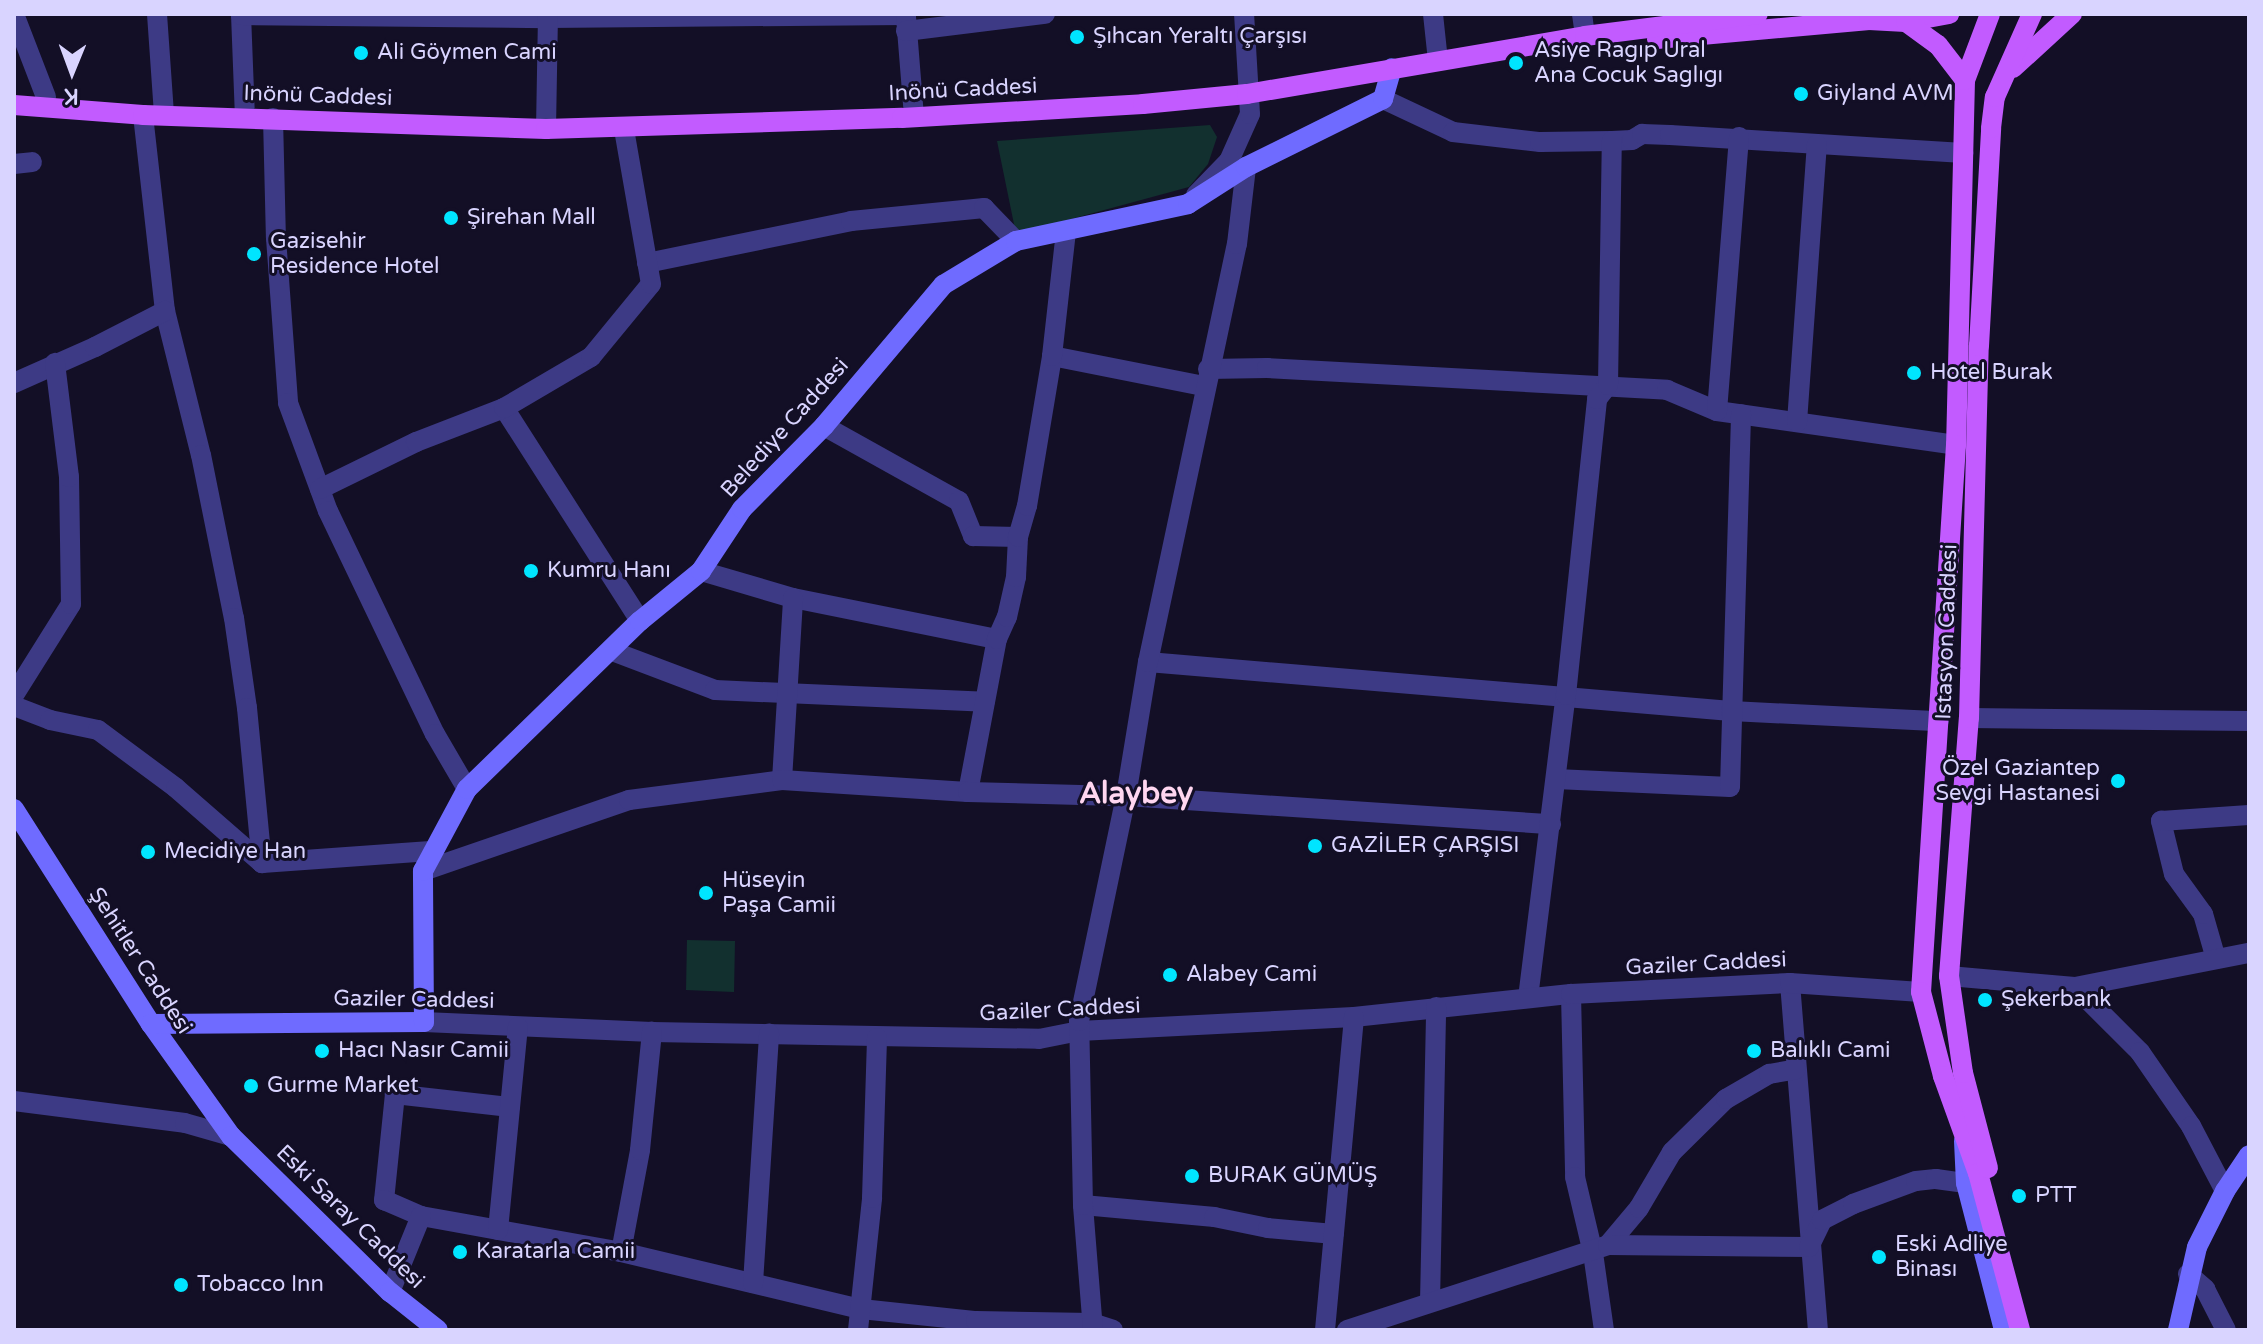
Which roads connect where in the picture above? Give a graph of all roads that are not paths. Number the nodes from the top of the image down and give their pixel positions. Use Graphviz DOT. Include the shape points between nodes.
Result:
graph roads {
  1 [pos="14,14"];
  2 [pos="157,14"];
  3 [pos="241,14"];
  4 [pos="1045,14"];
  5 [pos="1244,14"];
  6 [pos="1433,14"];
  7 [pos="1582,14"];
  8 [pos="1630,14"];
  9 [pos="1758,14"];
  10 [pos="1949,14"];
  11 [pos="1990,14"];
  12 [pos="2072,14"];
  13 [pos="548,16"];
  14 [pos="996,17"];
  15 [pos="906,20"];
  16 [pos="2029,20"];
  17 [pos="1906,22"];
  18 [pos="1585,36"];
  19 [pos="1438,61"];
  20 [pos="1392,68"];
  21 [pos="2007,73"];
  22 [pos="1965,80"];
  23 [pos="14,94"];
  24 [pos="1247,94"];
  25 [pos="46,97"];
  26 [pos="1383,99"];
  27 [pos="14,105"];
  28 [pos="154,115"];
  29 [pos="245,117"];
  30 [pos="914,117"];
  31 [pos="273,118"];
  32 [pos="546,129"];
  33 [pos="624,129"];
  34 [pos="1739,137"];
  35 [pos="1612,141"];
  36 [pos="1817,145"];
  37 [pos="1963,153"];
  38 [pos="1246,167"];
  39 [pos="1188,204"];
  40 [pos="1066,232"];
  41 [pos="1016,241"];
  42 [pos="647,263"];
  43 [pos="165,311"];
  44 [pos="1052,356"];
  45 [pos="55,363"];
  46 [pos="1206,378"];
  47 [pos="14,383"];
  48 [pos="1608,385"];
  49 [pos="504,408"];
  50 [pos="1717,411"];
  51 [pos="1741,414"];
  52 [pos="1797,422"];
  53 [pos="824,426"];
  54 [pos="1956,445"];
  55 [pos="320,489"];
  56 [pos="1018,537"];
  57 [pos="701,571"];
  58 [pos="793,598"];
  59 [pos="640,621"];
  60 [pos="997,639"];
  61 [pos="612,651"];
  62 [pos="1148,662"];
  63 [pos="788,693"];
  64 [pos="14,695"];
  65 [pos="1566,695"];
  66 [pos="985,702"];
  67 [pos="14,706"];
  68 [pos="1731,711"];
  69 [pos="1969,718"];
  70 [pos="1939,721"];
  71 [pos="2249,721"];
  72 [pos="1556,779"];
  73 [pos="782,780"];
  74 [pos="467,789"];
  75 [pos="968,792"];
  76 [pos="1126,796"];
  77 [pos="14,809"];
  78 [pos="2249,815"];
  79 [pos="1551,824"];
  80 [pos="431,851"];
  81 [pos="262,863"];
  82 [pos="423,871"];
  83 [pos="2249,953"];
  84 [pos="2216,959"];
  85 [pos="1949,976"];
  86 [pos="1790,983"];
  87 [pos="2075,987"];
  88 [pos="1921,992"];
  89 [pos="1571,994"];
  90 [pos="1528,998"];
  91 [pos="1436,1007"];
  92 [pos="1354,1017"];
  93 [pos="424,1022"];
  94 [pos="151,1024"];
  95 [pos="1079,1026"];
  96 [pos="518,1027"];
  97 [pos="652,1032"];
  98 [pos="769,1034"];
  99 [pos="877,1038"];
  100 [pos="1796,1069"];
  101 [pos="14,1101"];
  102 [pos="510,1107"];
  103 [pos="231,1136"];
  104 [pos="1964,1137"];
  105 [pos="2249,1155"];
  106 [pos="1966,1183"];
  107 [pos="2225,1191"];
  108 [pos="1083,1205"];
  109 [pos="421,1216"];
  110 [pos="498,1230"];
  111 [pos="1334,1234"];
  112 [pos="1809,1247"];
  113 [pos="1600,1249"];
  114 [pos="621,1252"];
  115 [pos="2188,1274"];
  116 [pos="753,1283"];
  117 [pos="390,1292"];
  118 [pos="1430,1302"];
  119 [pos="861,1309"];
  120 [pos="1093,1326"];
  121 [pos="438,1330"];
  122 [pos="858,1330"];
  123 [pos="1113,1330"];
  124 [pos="1325,1330"];
  125 [pos="1347,1330"];
  126 [pos="1604,1330"];
  127 [pos="1818,1330"];
  128 [pos="2004,1330"];
  129 [pos="2020,1330"];
  130 [pos="2034,1330"];
  131 [pos="2178,1330"];
  132 [pos="2226,1330"];
  1 -- 25 [label="street"];
  2 -- 28 [label="street"];
  3 -- 13 [label="street"];
  3 -- 29 [label="street"];
  4 -- 14 [label="street"];
  5 -- 24 [label="street"];
  6 -- 19 [label="street"];
  7 -- 18 [label="street"];
  8 -- 18 [label="main road"];
  9 -- 18 [label="main road, Inönü Caddesi"];
  10 -- 17 [label="main road"];
  11 -- 22 [label="main road"];
  12 -- 21 [label="main road"];
  13 -- 15 [label="street"];
  13 -- 32 [label="street"];
  14 -- 15 [label="street"];
  15 -- 30 [label="street"];
  16 -- 21 [label="main road, Istasyon Caddesi"];
  17 -- 18 [label="main road" via="1869,20 1630,41"];
  17 -- 22 [label="main road" via="1938,45"];
  18 -- 19 [label="main road, Inönü Caddesi"];
  19 -- 20 [label="main road, Inönü Caddesi"];
  20 -- 24 [label="main road, Inönü Caddesi"];
  20 -- 26 [label="street"];
  21 -- 69 [label="main road, Istasyon Caddesi" via="1995,97 1984,221"];
  22 -- 37 [label="main road"];
  23 -- 25 [label="main road, Inönü Caddesi"];
  24 -- 30 [label="main road, Inönü Caddesi"];
  24 -- 39 [label="street" via="1250,114 1229,161"];
  25 -- 28 [label="main road, Inönü Caddesi" via="146,105"];
  26 -- 35 [label="street" via="1453,132 1540,142"];
  26 -- 38 [label="street, Belediye Caddesi"];
  27 -- 28 [label="main road, Inönü Caddesi"];
  28 -- 29 [label="main road, Inönü Caddesi"];
  28 -- 43 [label="street"];
  29 -- 31 [label="main road, Inönü Caddesi"];
  30 -- 33 [label="main road, Inönü Caddesi"];
  31 -- 32 [label="main road, Inönü Caddesi"];
  31 -- 55 [label="street" via="288,403"];
  32 -- 33 [label="main road, Inönü Caddesi"];
  33 -- 42 [label="street"];
  34 -- 35 [label="street" via="1642,134"];
  34 -- 36 [label="street"];
  34 -- 50 [label="street"];
  35 -- 48 [label="street"];
  36 -- 37 [label="street"];
  36 -- 52 [label="street"];
  37 -- 54 [label="main road"];
  38 -- 39 [label="street, Belediye Caddesi"];
  38 -- 46 [label="street" via="1237,244"];
  39 -- 40 [label="street, Belediye Caddesi"];
  40 -- 41 [label="street, Belediye Caddesi"];
  40 -- 44 [label="street"];
  41 -- 42 [label="street" via="984,208 851,221"];
  41 -- 53 [label="street, Belediye Caddesi" via="943,285"];
  42 -- 49 [label="street" via="651,284 591,357"];
  43 -- 45 [label="street"];
  43 -- 81 [label="street" via="234,618"];
  44 -- 46 [label="street"];
  44 -- 56 [label="street"];
  45 -- 47 [label="street"];
  45 -- 64 [label="street" via="69,477 71,604"];
  46 -- 48 [label="street" via="1267,368"];
  46 -- 62 [label="street"];
  48 -- 50 [label="street" via="1667,390"];
  48 -- 65 [label="street" via="1597,399"];
  49 -- 55 [label="street" via="416,442"];
  49 -- 59 [label="street"];
  50 -- 51 [label="street"];
  51 -- 52 [label="street"];
  51 -- 68 [label="street"];
  52 -- 54 [label="street"];
  53 -- 56 [label="street" via="959,501 973,536"];
  53 -- 57 [label="street, Belediye Caddesi" via="742,509"];
  54 -- 70 [label="main road"];
  55 -- 74 [label="street" via="435,734"];
  56 -- 60 [label="street" via="1016,577"];
  57 -- 58 [label="street"];
  57 -- 59 [label="street, Belediye Caddesi"];
  58 -- 60 [label="street"];
  58 -- 63 [label="street"];
  59 -- 61 [label="street, Belediye Caddesi"];
  60 -- 66 [label="street"];
  61 -- 63 [label="street" via="715,690"];
  61 -- 74 [label="street, Belediye Caddesi"];
  62 -- 65 [label="street"];
  62 -- 76 [label="street"];
  63 -- 66 [label="street"];
  63 -- 73 [label="street"];
  65 -- 68 [label="street"];
  65 -- 72 [label="street"];
  66 -- 75 [label="street"];
  67 -- 81 [label="street" via="98,730 176,788"];
  68 -- 70 [label="street"];
  68 -- 72 [label="street" via="1730,787"];
  69 -- 71 [label="street"];
  69 -- 85 [label="main road, Istasyon Caddesi"];
  70 -- 88 [label="main road"];
  72 -- 79 [label="street"];
  73 -- 75 [label="street"];
  73 -- 82 [label="street" via="629,800"];
  74 -- 80 [label="street, Belediye Caddesi"];
  75 -- 76 [label="street"];
  76 -- 79 [label="street"];
  76 -- 95 [label="street"];
  77 -- 94 [label="street, Şehitler Caddesi"];
  78 -- 84 [label="street" via="2161,821 2174,874 2203,914"];
  79 -- 90 [label="street"];
  80 -- 81 [label="street"];
  80 -- 82 [label="street, Belediye Caddesi"];
  82 -- 93 [label="street, Belediye Caddesi"];
  83 -- 84 [label="street"];
  84 -- 87 [label="street"];
  85 -- 87 [label="street"];
  85 -- 130 [label="main road, Istasyon Caddesi" via="1963,1073"];
  86 -- 88 [label="street, Gaziler Caddesi"];
  86 -- 89 [label="street, Gaziler Caddesi"];
  86 -- 100 [label="street"];
  87 -- 107 [label="street" via="2140,1052 2191,1126"];
  88 -- 104 [label="main road"];
  89 -- 90 [label="street, Gaziler Caddesi"];
  89 -- 113 [label="street" via="1575,1177"];
  90 -- 91 [label="street, Gaziler Caddesi"];
  91 -- 92 [label="street, Gaziler Caddesi"];
  91 -- 118 [label="street"];
  92 -- 95 [label="street, Gaziler Caddesi"];
  92 -- 111 [label="street"];
  93 -- 94 [label="street, Gaziler Caddesi"];
  93 -- 96 [label="street, Gaziler Caddesi"];
  94 -- 103 [label="street, Şehitler Caddesi"];
  95 -- 99 [label="street, Gaziler Caddesi" via="1039,1039"];
  95 -- 108 [label="street"];
  96 -- 97 [label="street, Gaziler Caddesi"];
  96 -- 102 [label="street"];
  97 -- 98 [label="street, Gaziler Caddesi"];
  97 -- 114 [label="street" via="640,1150"];
  98 -- 99 [label="street, Gaziler Caddesi"];
  98 -- 116 [label="street"];
  99 -- 119 [label="street" via="872,1198"];
  100 -- 112 [label="street"];
  100 -- 113 [label="street" via="1769,1074 1726,1099 1672,1152 1639,1208"];
  101 -- 103 [label="street" via="185,1123"];
  102 -- 109 [label="street" via="395,1094 384,1200"];
  102 -- 110 [label="street"];
  103 -- 117 [label="street, Eski Saray Caddesi"];
  104 -- 106 [label="street"];
  104 -- 129 [label="main road"];
  105 -- 107 [label="street"];
  106 -- 112 [label="street" via="1916,1181 1853,1204 1822,1220"];
  106 -- 128 [label="street"];
  107 -- 115 [label="street"];
  108 -- 111 [label="street"];
  108 -- 120 [label="street"];
  109 -- 110 [label="street"];
  109 -- 117 [label="street"];
  110 -- 114 [label="street"];
  111 -- 124 [label="street"];
  112 -- 113 [label="street"];
  112 -- 127 [label="street"];
  113 -- 118 [label="street"];
  113 -- 126 [label="street"];
  114 -- 116 [label="street"];
  115 -- 131 [label="street"];
  115 -- 132 [label="street" via="2205,1289"];
  116 -- 119 [label="street"];
  117 -- 121 [label="street, Eski Saray Caddesi"];
  118 -- 125 [label="street"];
  119 -- 120 [label="street"];
  119 -- 122 [label="street"];
  120 -- 123 [label="street"];
}
